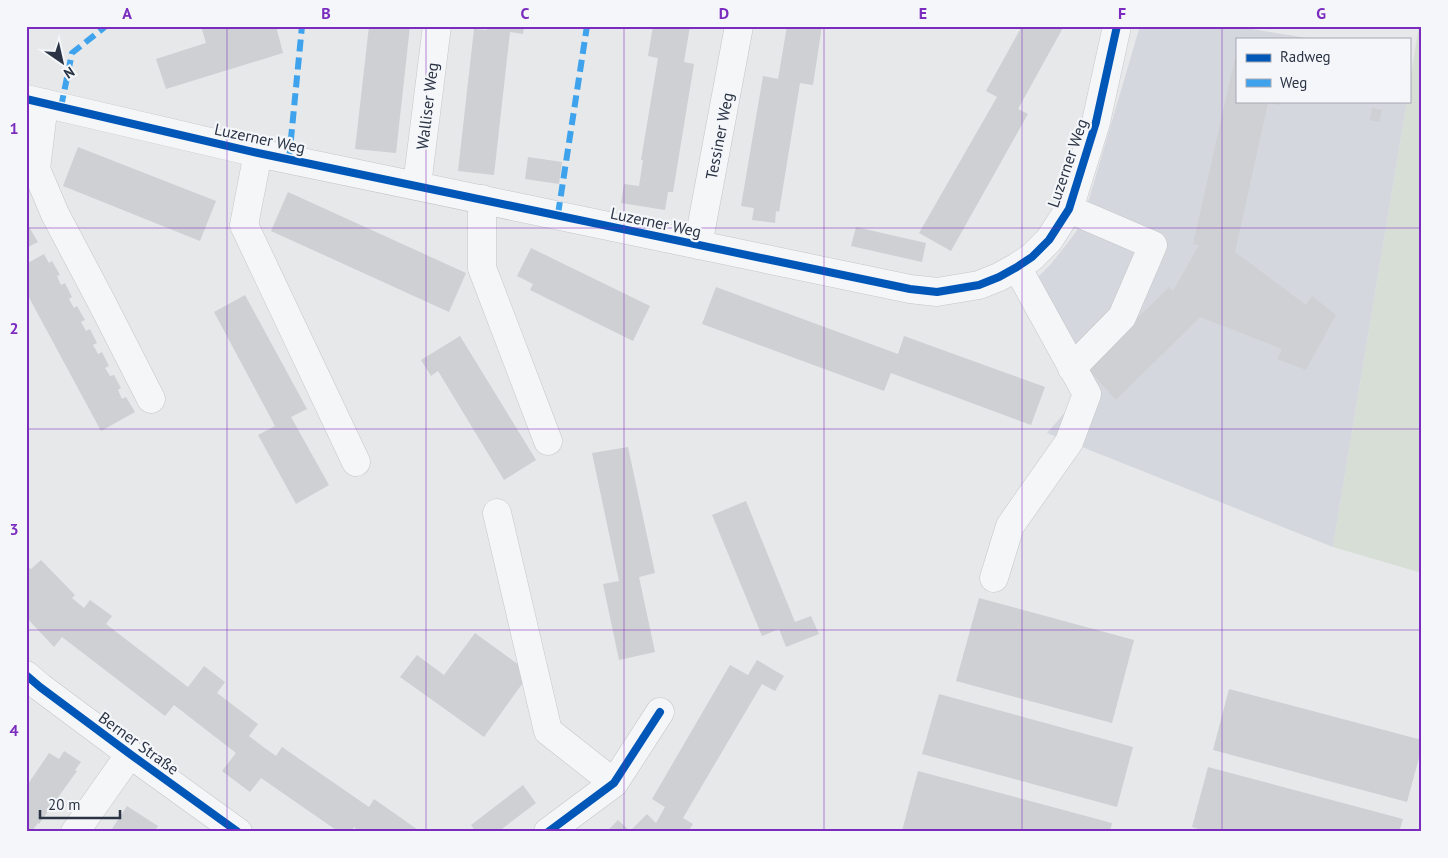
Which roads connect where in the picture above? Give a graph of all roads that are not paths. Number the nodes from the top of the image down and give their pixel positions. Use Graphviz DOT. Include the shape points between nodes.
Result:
graph roads {
  1 [pos="437,26"];
  2 [pos="740,26"];
  3 [pos="1117,26"];
  4 [pos="35,101"];
  5 [pos="258,153"];
  6 [pos="417,186"];
  7 [pos="482,199"];
  8 [pos="1069,208"];
  9 [pos="698,245"];
  10 [pos="1017,268"];
  11 [pos="1072,368"];
  12 [pos="151,399"];
  13 [pos="548,441"];
  14 [pos="356,462"];
  15 [pos="497,513"];
  16 [pos="994,578"];
  17 [pos="26,675"];
  18 [pos="660,712"];
  19 [pos="130,754"];
  20 [pos="614,783"];
  21 [pos="75,832"];
  22 [pos="238,832"];
  23 [pos="548,832"];
  1 -- 6 [label="street, Walliser Weg"];
  2 -- 9 [label="street, Tessiner Weg"];
  3 -- 8 [label="street, Luzerner Weg" via="1096,122"];
  4 -- 5 [label="street, Luzerner Weg"];
  4 -- 12 [label="street" via="36,169 55,214"];
  5 -- 6 [label="street, Luzerner Weg"];
  5 -- 14 [label="street" via="244,225"];
  6 -- 7 [label="street, Luzerner Weg"];
  7 -- 9 [label="street, Luzerner Weg"];
  7 -- 13 [label="street" via="482,268"];
  8 -- 10 [label="street, Luzerner Weg" via="1049,240"];
  8 -- 11 [label="street" via="1153,245 1122,318"];
  9 -- 10 [label="street, Luzerner Weg" via="937,292 979,285"];
  10 -- 11 [label="street"];
  11 -- 16 [label="street" via="1087,394 1070,442 1010,526"];
  15 -- 20 [label="street" via="548,731"];
  17 -- 19 [label="street, Berner Straße"];
  18 -- 20 [label="street"];
  19 -- 21 [label="street"];
  19 -- 22 [label="street, Berner Straße"];
  20 -- 23 [label="street"];
}
